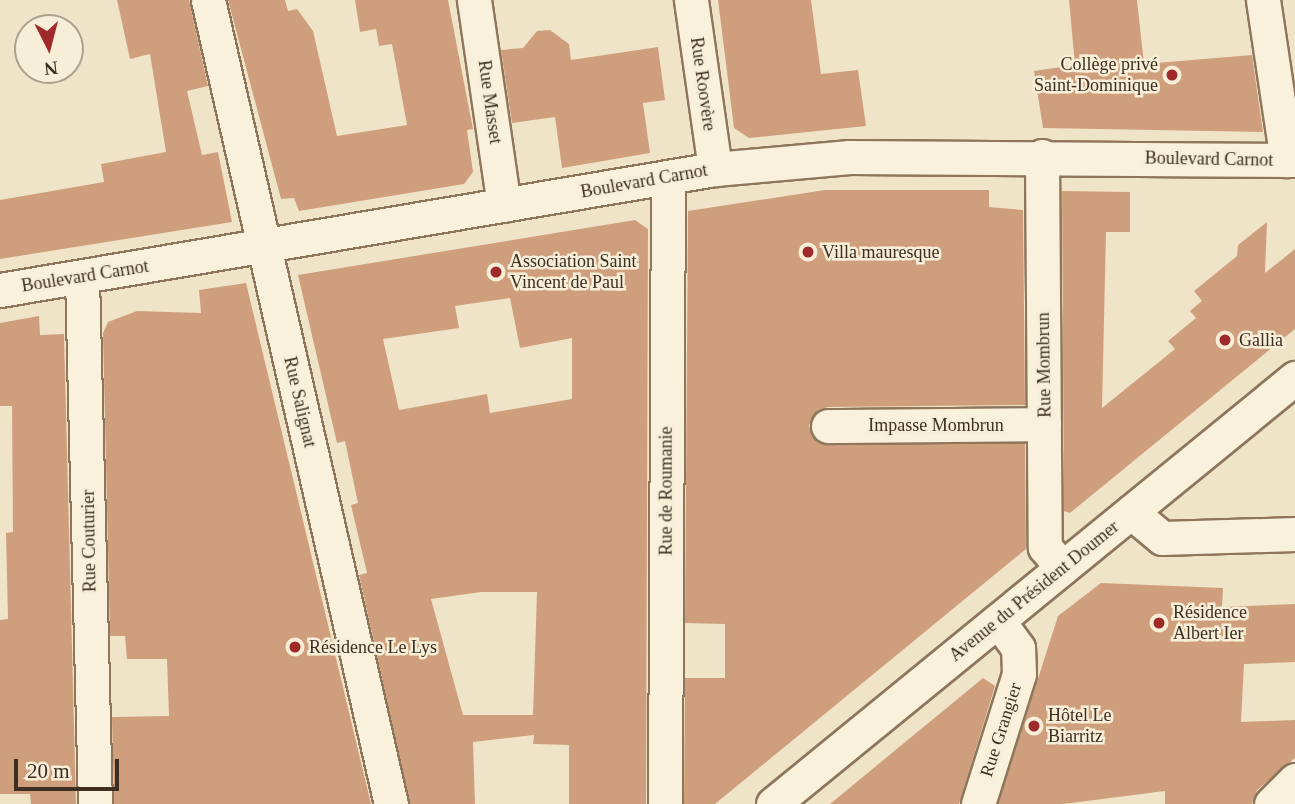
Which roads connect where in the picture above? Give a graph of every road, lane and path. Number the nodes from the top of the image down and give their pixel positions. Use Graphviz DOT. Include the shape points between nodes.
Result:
graph roads {
  1 [pos="208,0"];
  2 [pos="474,0"];
  3 [pos="691,0"];
  4 [pos="1263,0"];
  5 [pos="1042,156"];
  6 [pos="1291,160"];
  7 [pos="715,169"];
  8 [pos="668,177"];
  9 [pos="505,205"];
  10 [pos="265,247"];
  11 [pos="82,277"];
  12 [pos="0,290"];
  13 [pos="1295,378"];
  14 [pos="1044,424"];
  15 [pos="828,426"];
  16 [pos="1131,512"];
  17 [pos="1295,534"];
  18 [pos="1062,568"];
  19 [pos="998,620"];
  20 [pos="1295,780"];
  21 [pos="95,804"];
  22 [pos="391,804"];
  23 [pos="665,804"];
  24 [pos="773,804"];
  25 [pos="978,804"];
  26 [pos="1271,804"];
  1 -- 10 [label="street, Rue Salignat"];
  2 -- 9 [label="street, Rue Masset"];
  3 -- 7 [label="street, Rue Roovère"];
  4 -- 6 [label="street"];
  5 -- 6 [label="street, Boulevard Carnot"];
  5 -- 7 [label="street, Boulevard Carnot" via="849,157"];
  5 -- 14 [label="street, Rue Mombrun"];
  7 -- 8 [label="street, Boulevard Carnot"];
  8 -- 9 [label="street, Boulevard Carnot"];
  8 -- 23 [label="street, Rue de Roumanie"];
  9 -- 10 [label="street, Boulevard Carnot"];
  10 -- 11 [label="street, Boulevard Carnot"];
  10 -- 22 [label="street, Rue Salignat"];
  11 -- 12 [label="street, Boulevard Carnot"];
  11 -- 21 [label="street, Rue Couturier"];
  13 -- 16 [label="street, Avenue du Président Doumer"];
  14 -- 15 [label="street, Impasse Mombrun"];
  14 -- 18 [label="street, Rue Mombrun" via="1045,548"];
  16 -- 17 [label="street" via="1161,538"];
  16 -- 18 [label="street, Avenue du Président Doumer"];
  18 -- 19 [label="street, Avenue du Président Doumer"];
  19 -- 24 [label="street, Avenue du Président Doumer"];
  19 -- 25 [label="street, Rue Grangier" via="1018,648 1019,674"];
  20 -- 26 [label="street"];
}
